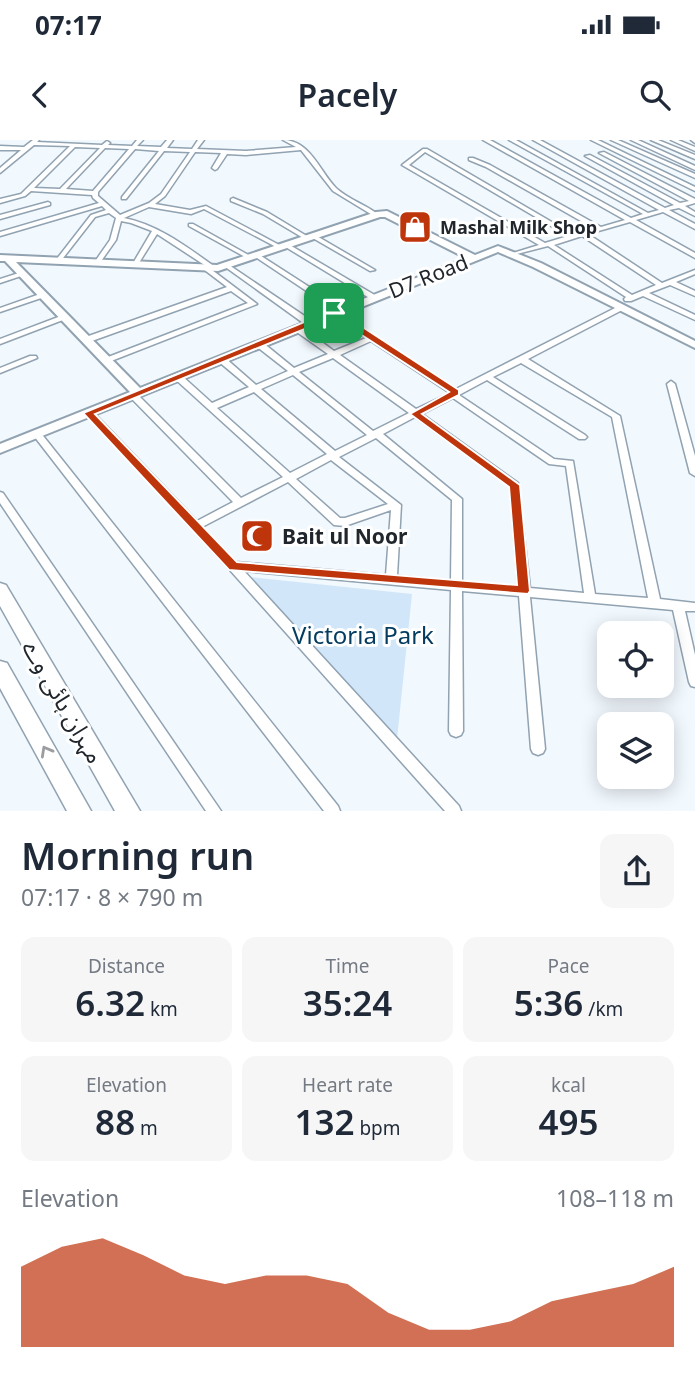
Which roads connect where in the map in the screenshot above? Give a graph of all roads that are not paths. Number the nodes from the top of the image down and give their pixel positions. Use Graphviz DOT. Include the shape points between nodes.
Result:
graph roads {
  1 [pos="110,140"];
  2 [pos="140,140"];
  3 [pos="170,140"];
  4 [pos="201,140"];
  5 [pos="286,140"];
  6 [pos="486,140"];
  7 [pos="512,140"];
  8 [pos="536,140"];
  9 [pos="594,140"];
  10 [pos="614,140"];
  11 [pos="634,140"];
  12 [pos="654,140"];
  13 [pos="674,140"];
  14 [pos="35,141"];
  15 [pos="58,142"];
  16 [pos="74,145"];
  17 [pos="104,146"];
  18 [pos="0,148"];
  19 [pos="134,148"];
  20 [pos="302,148"];
  21 [pos="26,149"];
  22 [pos="163,149"];
  23 [pos="695,149"];
  24 [pos="192,151"];
  25 [pos="225,152"];
  26 [pos="602,153"];
  27 [pos="588,156"];
  28 [pos="695,157"];
  29 [pos="471,159"];
  30 [pos="215,168"];
  31 [pos="695,168"];
  32 [pos="0,171"];
  33 [pos="695,176"];
  34 [pos="695,188"];
  35 [pos="29,189"];
  36 [pos="61,191"];
  37 [pos="95,193"];
  38 [pos="124,198"];
  39 [pos="233,200"];
  40 [pos="0,201"];
  41 [pos="694,201"];
  42 [pos="48,204"];
  43 [pos="103,204"];
  44 [pos="149,205"];
  45 [pos="679,205"];
  46 [pos="111,210"];
  47 [pos="663,210"];
  48 [pos="695,214"];
  49 [pos="376,215"];
  50 [pos="648,215"];
  51 [pos="0,217"];
  52 [pos="119,219"];
  53 [pos="632,219"];
  54 [pos="191,225"];
  55 [pos="695,227"];
  56 [pos="600,229"];
  57 [pos="155,231"];
  58 [pos="0,234"];
  59 [pos="583,234"];
  60 [pos="310,237"];
  61 [pos="573,237"];
  62 [pos="547,244"];
  63 [pos="283,246"];
  64 [pos="515,254"];
  65 [pos="253,256"];
  66 [pos="695,256"];
  67 [pos="4,258"];
  68 [pos="473,258"];
  69 [pos="58,261"];
  70 [pos="97,263"];
  71 [pos="135,265"];
  72 [pos="226,265"];
  73 [pos="209,268"];
  74 [pos="372,270"];
  75 [pos="695,272"];
  76 [pos="22,274"];
  77 [pos="0,281"];
  78 [pos="670,282"];
  79 [pos="661,285"];
  80 [pos="232,288"];
  81 [pos="643,293"];
  82 [pos="695,293"];
  83 [pos="43,296"];
  84 [pos="374,297"];
  85 [pos="631,297"];
  86 [pos="618,306"];
  87 [pos="0,310"];
  88 [pos="338,312"];
  89 [pos="64,318"];
  90 [pos="695,318"];
  91 [pos="309,323"];
  92 [pos="297,328"];
  93 [pos="372,338"];
  94 [pos="86,340"];
  95 [pos="0,342"];
  96 [pos="259,344"];
  97 [pos="695,345"];
  98 [pos="334,355"];
  99 [pos="33,358"];
  100 [pos="222,359"];
  101 [pos="521,359"];
  102 [pos="106,361"];
  103 [pos="0,371"];
  104 [pos="294,372"];
  105 [pos="487,376"];
  106 [pos="178,377"];
  107 [pos="671,384"];
  108 [pos="255,388"];
  109 [pos="454,393"];
  110 [pos="135,394"];
  111 [pos="211,407"];
  112 [pos="89,413"];
  113 [pos="415,414"];
  114 [pos="37,434"];
  115 [pos="375,434"];
  116 [pos="582,437"];
  117 [pos="0,449"];
  118 [pos="333,455"];
  119 [pos="695,473"];
  120 [pos="291,477"];
  121 [pos="0,495"];
  122 [pos="240,503"];
  123 [pos="396,505"];
  124 [pos="195,526"];
  125 [pos="233,566"];
  126 [pos="391,579"];
  127 [pos="457,584"];
  128 [pos="0,590"];
  129 [pos="524,591"];
  130 [pos="590,597"];
  131 [pos="655,603"];
  132 [pos="678,606"];
  133 [pos="695,607"];
  134 [pos="0,669"];
  135 [pos="695,680"];
  136 [pos="456,731"];
  137 [pos="538,749"];
  138 [pos="79,811"];
  139 [pos="128,811"];
  140 [pos="214,811"];
  141 [pos="333,811"];
  142 [pos="454,811"];
  1 -- 17 [label="street"];
  2 -- 19 [label="street"];
  3 -- 22 [label="street"];
  4 -- 24 [label="street"];
  5 -- 20 [label="street"];
  6 -- 53 [label="street"];
  7 -- 50 [label="street"];
  8 -- 47 [label="street"];
  9 -- 34 [label="street"];
  10 -- 33 [label="street"];
  11 -- 31 [label="street"];
  12 -- 28 [label="street"];
  13 -- 23 [label="street"];
  14 -- 15 [label="street"];
  14 -- 21 [label="street"];
  15 -- 16 [label="street"];
  16 -- 17 [label="street"];
  16 -- 35 [label="street"];
  17 -- 19 [label="street"];
  17 -- 36 [label="street"];
  18 -- 21 [label="street"];
  19 -- 22 [label="street"];
  19 -- 37 [label="street"];
  20 -- 25 [label="street"];
  20 -- 49 [label="street" via="335,190"];
  21 -- 32 [label="street"];
  22 -- 24 [label="street"];
  22 -- 38 [label="street"];
  24 -- 25 [label="street"];
  24 -- 44 [label="street" via="163,195"];
  25 -- 30 [label="street"];
  26 -- 41 [label="street"];
  27 -- 45 [label="street"];
  29 -- 56 [label="street"];
  35 -- 36 [label="street"];
  35 -- 40 [label="street"];
  36 -- 37 [label="street"];
  37 -- 43 [label="street"];
  39 -- 60 [label="street"];
  41 -- 45 [label="street"];
  42 -- 51 [label="street"];
  43 -- 46 [label="street"];
  43 -- 58 [label="street"];
  44 -- 52 [label="street"];
  44 -- 63 [label="street" via="191,212 204,206"];
  45 -- 47 [label="street"];
  45 -- 48 [label="street"];
  46 -- 52 [label="street"];
  46 -- 69 [label="street" via="93,216"];
  47 -- 50 [label="street"];
  47 -- 55 [label="street"];
  49 -- 60 [label="street"];
  49 -- 68 [label="street" via="387,214"];
  50 -- 53 [label="street"];
  52 -- 57 [label="street"];
  52 -- 70 [label="street" via="113,240"];
  53 -- 56 [label="street"];
  53 -- 66 [label="street"];
  54 -- 65 [label="street"];
  56 -- 59 [label="street"];
  57 -- 71 [label="street"];
  57 -- 73 [label="street"];
  59 -- 61 [label="street"];
  59 -- 79 [label="street"];
  60 -- 63 [label="street"];
  60 -- 74 [label="street"];
  61 -- 62 [label="street"];
  61 -- 62 [label="street" via="425,150 405,164"];
  62 -- 64 [label="street"];
  62 -- 85 [label="street"];
  63 -- 65 [label="street"];
  63 -- 84 [label="street"];
  64 -- 68 [label="street, D7 Road" via="498,249"];
  64 -- 86 [label="street, D7 Road"];
  65 -- 72 [label="street"];
  65 -- 88 [label="street"];
  67 -- 69 [label="street"];
  67 -- 76 [label="street"];
  68 -- 84 [label="street, D7 Road"];
  69 -- 70 [label="street"];
  70 -- 71 [label="street"];
  71 -- 73 [label="street"];
  72 -- 73 [label="street"];
  72 -- 91 [label="street"];
  73 -- 80 [label="street"];
  75 -- 78 [label="street"];
  76 -- 77 [label="street"];
  76 -- 83 [label="street"];
  78 -- 79 [label="street"];
  78 -- 82 [label="street"];
  79 -- 81 [label="street"];
  80 -- 94 [label="street"];
  80 -- 102 [label="street" via="253,304"];
  81 -- 85 [label="street"];
  81 -- 90 [label="street"];
  83 -- 87 [label="street"];
  83 -- 89 [label="street"];
  84 -- 88 [label="street, D7 Road"];
  85 -- 86 [label="street"];
  86 -- 97 [label="street, D7 Road"];
  86 -- 101 [label="street"];
  88 -- 91 [label="street, D7 Road"];
  88 -- 93 [label="street"];
  89 -- 94 [label="street"];
  89 -- 95 [label="street"];
  91 -- 92 [label="street, D7 Road"];
  92 -- 96 [label="street, D7 Road"];
  92 -- 98 [label="street"];
  93 -- 98 [label="street"];
  93 -- 109 [label="street"];
  94 -- 102 [label="street"];
  96 -- 100 [label="street, D7 Road"];
  96 -- 104 [label="street"];
  98 -- 104 [label="street"];
  98 -- 113 [label="street"];
  99 -- 103 [label="street"];
  100 -- 106 [label="street, D7 Road"];
  100 -- 108 [label="street"];
  101 -- 105 [label="street"];
  101 -- 131 [label="street" via="616,416"];
  102 -- 110 [label="street"];
  104 -- 108 [label="street"];
  104 -- 115 [label="street"];
  105 -- 109 [label="street"];
  105 -- 116 [label="street"];
  106 -- 110 [label="street, D7 Road"];
  106 -- 111 [label="street"];
  107 -- 119 [label="street"];
  108 -- 111 [label="street"];
  108 -- 118 [label="street"];
  109 -- 113 [label="street"];
  109 -- 130 [label="street" via="552,462 570,463"];
  110 -- 112 [label="street, D7 Road"];
  110 -- 122 [label="street"];
  111 -- 120 [label="street"];
  112 -- 114 [label="street, D7 Road"];
  112 -- 124 [label="street"];
  113 -- 115 [label="street"];
  113 -- 129 [label="street" via="514,485"];
  114 -- 117 [label="street, D7 Road"];
  114 -- 141 [label="street"];
  115 -- 118 [label="street"];
  115 -- 127 [label="street" via="457,499"];
  118 -- 120 [label="street"];
  118 -- 123 [label="street"];
  120 -- 122 [label="street"];
  120 -- 123 [label="street" via="341,523"];
  121 -- 140 [label="street"];
  122 -- 124 [label="street"];
  123 -- 126 [label="street"];
  124 -- 125 [label="street"];
  125 -- 126 [label="street"];
  125 -- 142 [label="street"];
  126 -- 127 [label="street"];
  127 -- 129 [label="street"];
  127 -- 136 [label="street"];
  128 -- 139 [label="main road, مہران ہائی وے"];
  129 -- 130 [label="street"];
  129 -- 137 [label="street"];
  130 -- 131 [label="street"];
  131 -- 132 [label="street"];
  132 -- 133 [label="street"];
  132 -- 135 [label="street"];
  138 -- 134 [label="main road, مہران ہائی وے, one-way"];
}
